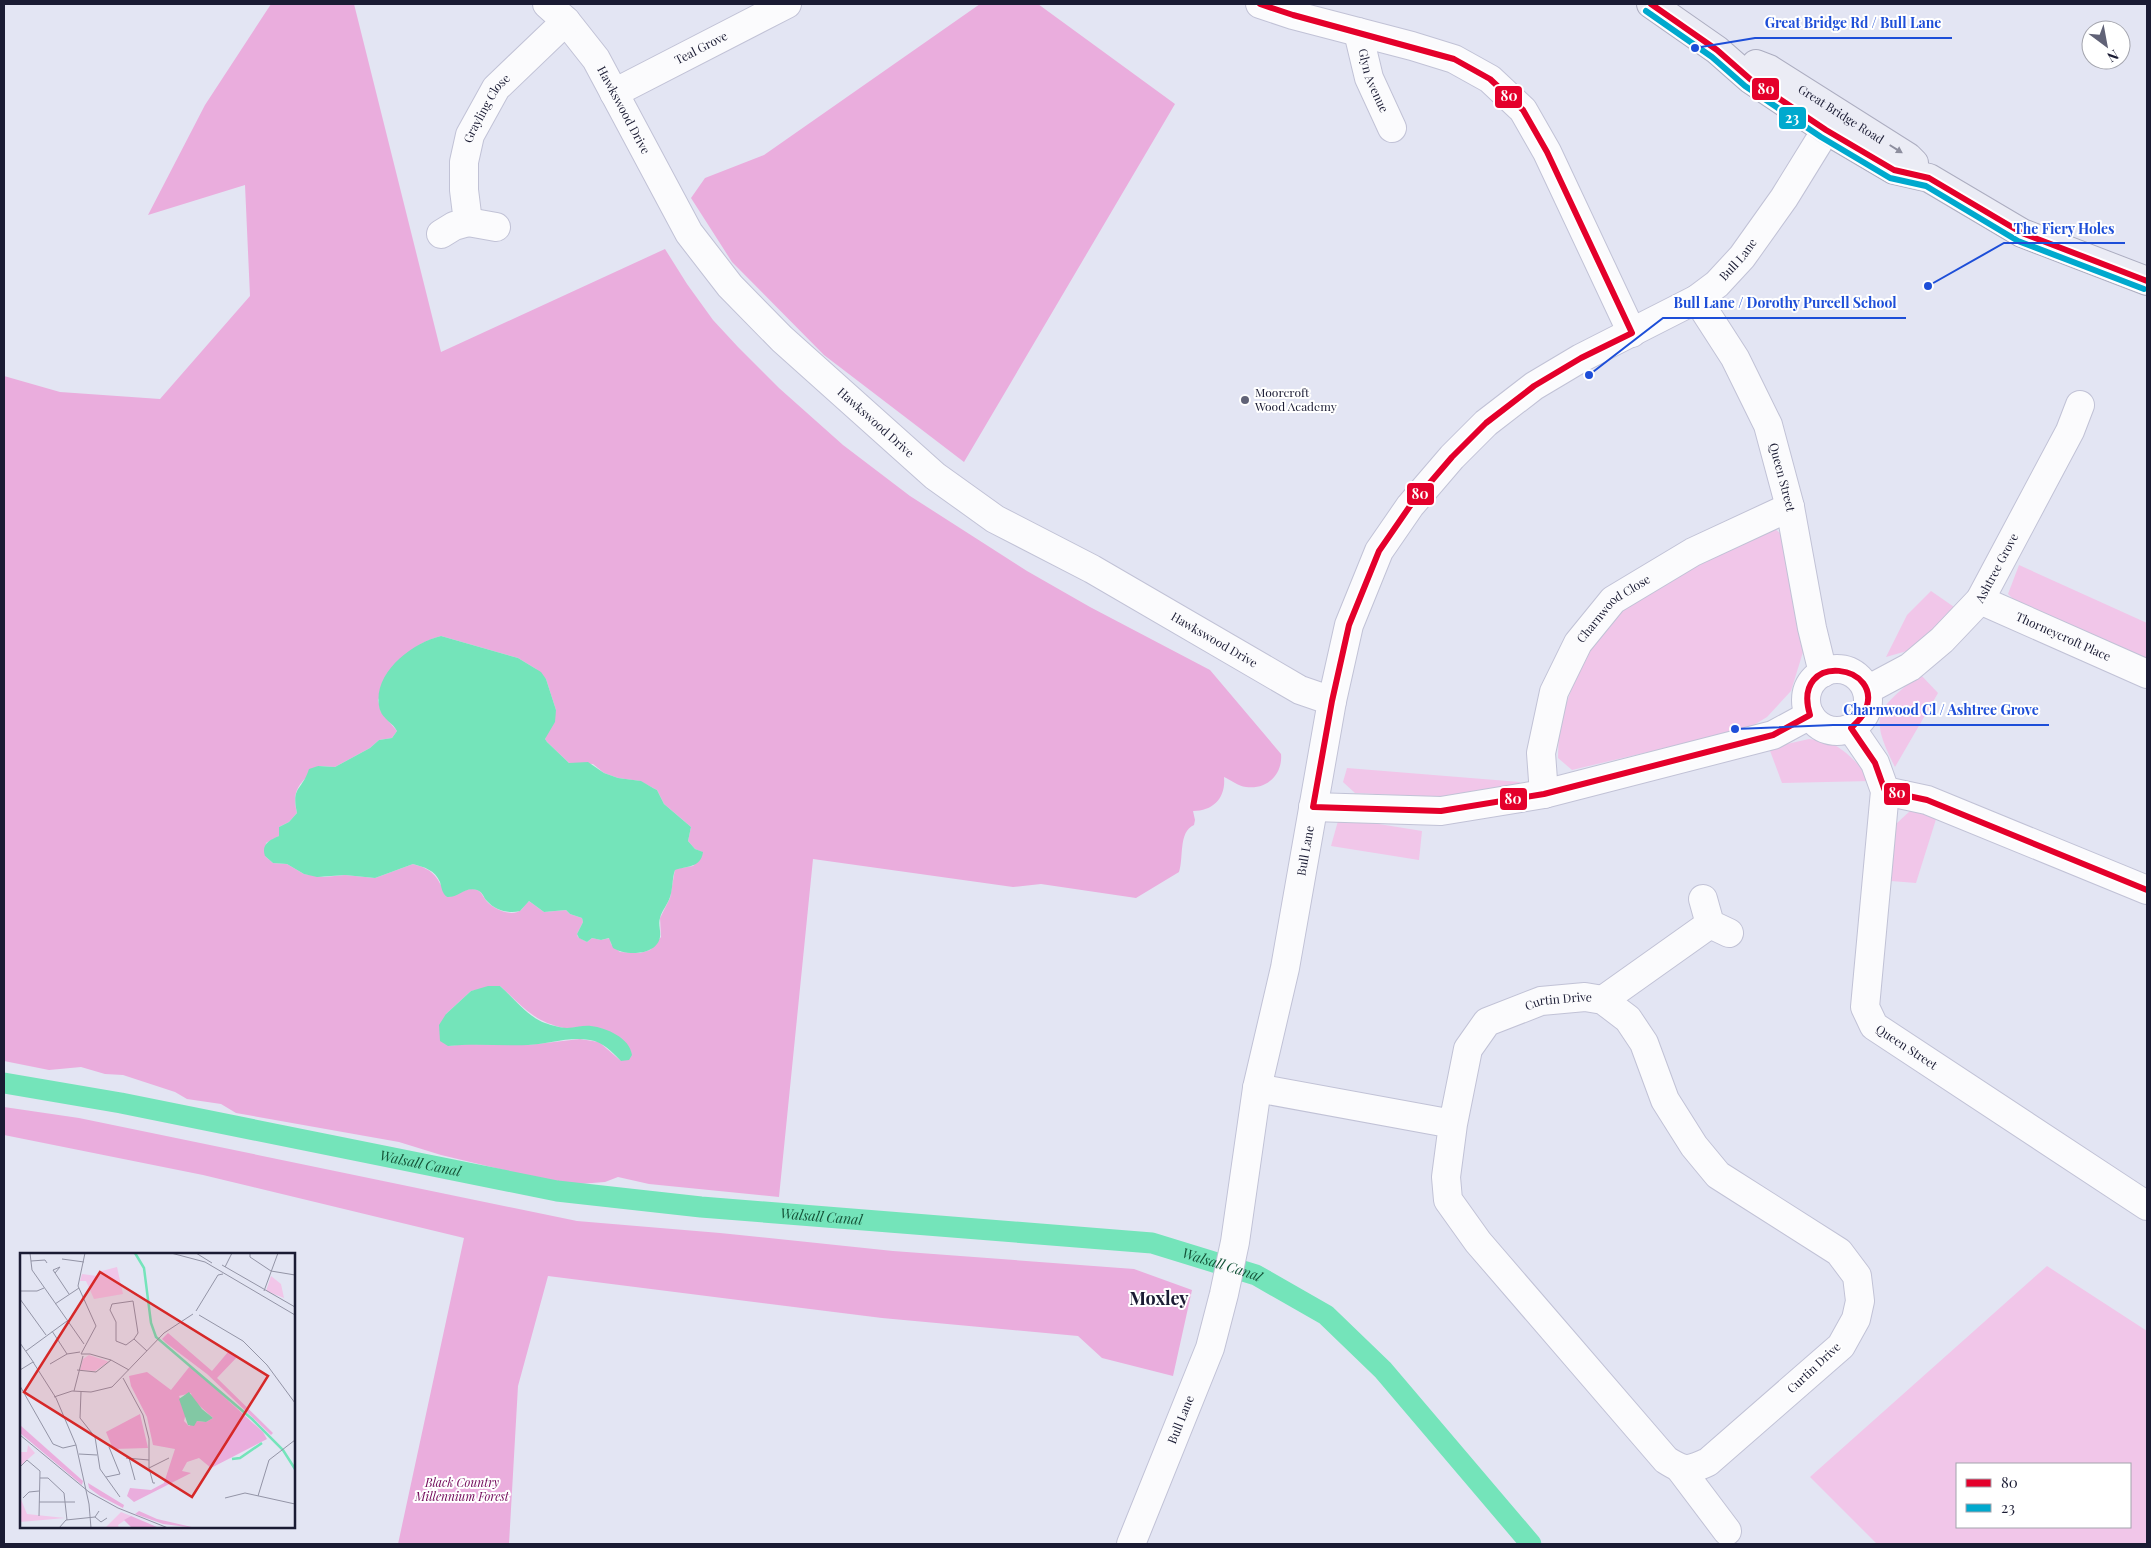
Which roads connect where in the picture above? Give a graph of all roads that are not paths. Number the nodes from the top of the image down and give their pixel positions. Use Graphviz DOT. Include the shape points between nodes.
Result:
graph roads {
  1 [pos="787,4"];
  2 [pos="1260,4"];
  3 [pos="1651,4"];
  4 [pos="557,12"];
  5 [pos="1358,32"];
  6 [pos="1717,50"];
  7 [pos="1798,87"];
  8 [pos="614,93"];
  9 [pos="1858,125"];
  10 [pos="1392,128"];
  11 [pos="1826,130"];
  12 [pos="1929,178"];
  13 [pos="468,222"];
  14 [pos="496,227"];
  15 [pos="441,234"];
  16 [pos="2144,282"];
  17 [pos="1697,299"];
  18 [pos="1632,333"];
  19 [pos="2080,405"];
  20 [pos="1790,508"];
  21 [pos="1980,600"];
  22 [pos="1824,672"];
  23 [pos="2147,674"];
  24 [pos="1867,690"];
  25 [pos="1332,701"];
  26 [pos="1810,715"];
  27 [pos="1851,728"];
  28 [pos="1885,791"];
  29 [pos="1544,794"];
  30 [pos="1313,807"];
  31 [pos="2147,890"];
  32 [pos="1714,919"];
  33 [pos="1603,1000"];
  34 [pos="1257,1088"];
  35 [pos="1453,1124"];
  36 [pos="2147,1206"];
  37 [pos="1681,1470"];
  38 [pos="1727,1531"];
  39 [pos="1131,1544"];
  1 -- 8 [label="street, Teal Grove"];
  2 -- 5 [label="street, Glyn Avenue"];
  3 -- 6 [label="main road, Great Bridge Road"];
  4 -- 8 [label="street, Hawkswood Drive" via="596,58"];
  4 -- 13 [label="street, Grayling Close" via="496,88 470,134 464,162"];
  5 -- 10 [label="street, Glyn Avenue" via="1368,78"];
  5 -- 18 [label="street, Glyn Avenue" via="1454,58 1490,79 1523,110 1565,187"];
  6 -- 7 [label="main road, Great Bridge Road" via="1769,69"];
  6 -- 11 [label="main road, Great Bridge Road" via="1750,79"];
  7 -- 9 [label="main road, Great Bridge Road"];
  7 -- 11 [label="street" via="1803,102 1828,119"];
  8 -- 25 [label="street, Hawkswood Drive" via="689,233 730,286 782,339 935,476 995,519 1092,569 1300,690"];
  9 -- 11 [label="street"];
  9 -- 12 [label="main road, Great Bridge Road, one-way" via="1908,157"];
  11 -- 12 [label="main road, Great Bridge Road" via="1894,170"];
  11 -- 17 [label="street, Bull Lane" via="1742,257 1717,284"];
  12 -- 16 [label="main road, Great Bridge Road" via="2022,232"];
  13 -- 14 [label="street"];
  13 -- 15 [label="street"];
  17 -- 18 [label="street, Bull Lane"];
  17 -- 20 [label="street, Queen Street" via="1735,358 1768,424"];
  18 -- 25 [label="street, Bull Lane" via="1534,386 1467,440 1410,506 1379,551 1349,625"];
  19 -- 21 [label="street, Ashtree Grove" via="2070,431"];
  20 -- 22 [label="street, Queen Street" via="1812,628"];
  20 -- 29 [label="street, Charnwood Close" via="1693,552 1613,600 1578,643 1554,692 1541,754"];
  21 -- 23 [label="street, Thorneycroft Place"];
  21 -- 24 [label="street, Ashtree Grove" via="1942,640 1910,667"];
  22 -- 24 [label="street" via="1834,669 1853,673"];
  22 -- 26 [label="street" via="1815,679 1806,697"];
  24 -- 27 [label="street" via="1867,711"];
  25 -- 30 [label="street, Bull Lane"];
  26 -- 27 [label="street" via="1829,730"];
  26 -- 29 [label="street" via="1773,734"];
  27 -- 28 [label="street, Queen Street" via="1875,763"];
  28 -- 31 [label="street" via="1927,800"];
  28 -- 36 [label="street, Queen Street" via="1865,1007 1874,1026"];
  29 -- 30 [label="street" via="1441,811"];
  30 -- 34 [label="street, Bull Lane" via="1285,968"];
  32 -- 33 [label="street"];
  33 -- 35 [label="street, Curtin Drive" via="1585,997 1541,1000 1487,1022 1468,1049"];
  33 -- 37 [label="street, Curtin Drive" via="1628,1019 1644,1043 1665,1100 1694,1146 1718,1175 1839,1252 1857,1276 1860,1301 1856,1319 1841,1346 1708,1462"];
  34 -- 35 [label="street"];
  34 -- 39 [label="street, Bull Lane" via="1235,1242 1210,1348"];
  35 -- 37 [label="street, Curtin Drive" via="1446,1177 1448,1200 1478,1242 1666,1460"];
  37 -- 38 [label="street"];
}
